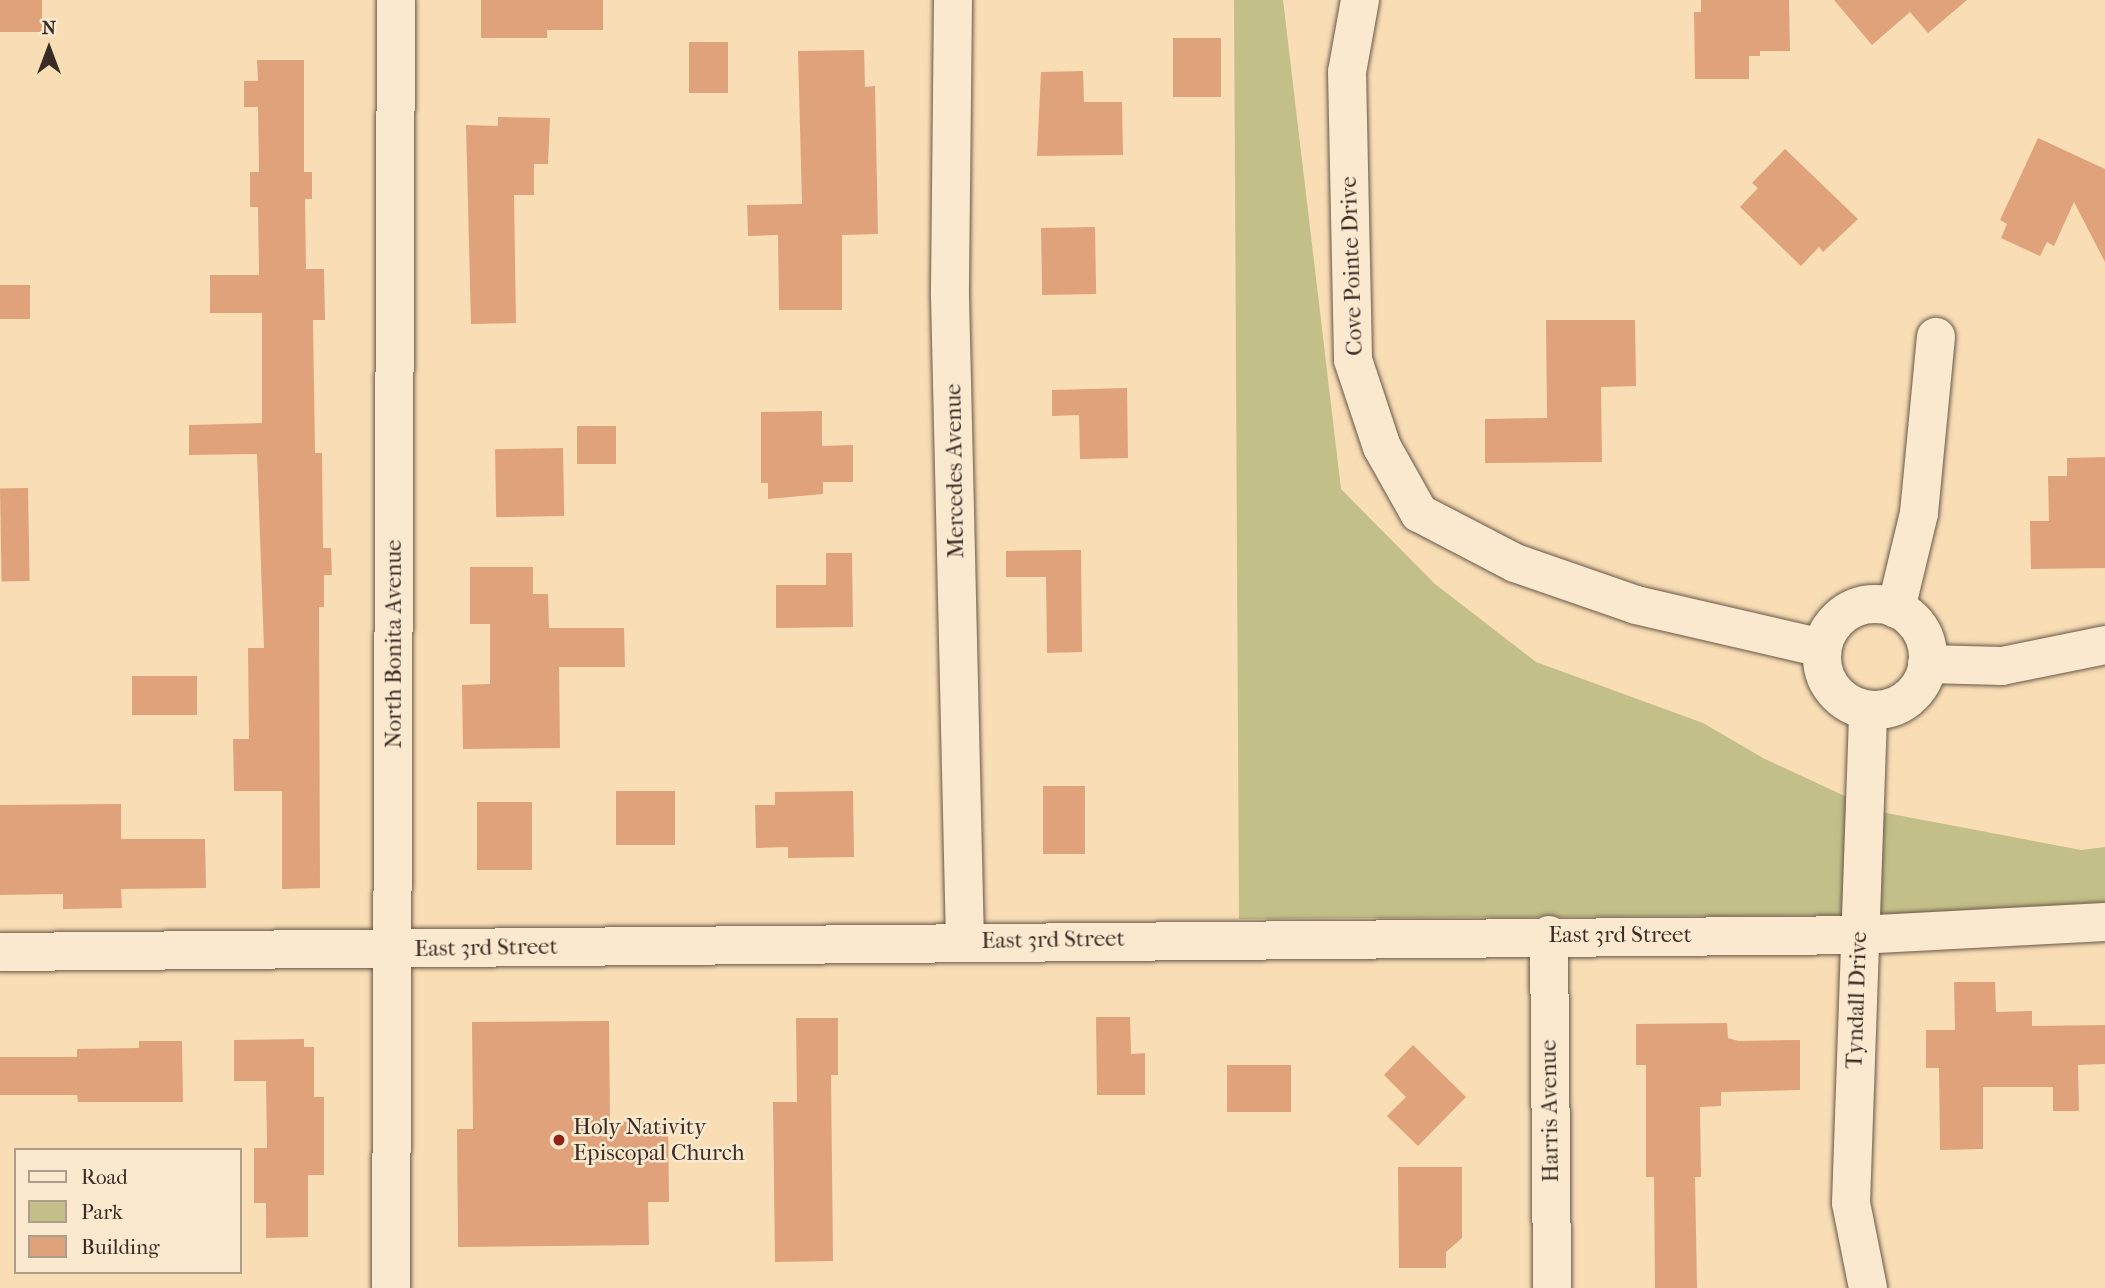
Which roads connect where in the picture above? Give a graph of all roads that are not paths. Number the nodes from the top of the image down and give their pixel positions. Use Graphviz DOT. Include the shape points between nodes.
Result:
graph roads {
  1 [pos="396,0"];
  2 [pos="953,0"];
  3 [pos="1360,0"];
  4 [pos="1936,337"];
  5 [pos="1896,609"];
  6 [pos="2105,645"];
  7 [pos="1822,648"];
  8 [pos="1927,664"];
  9 [pos="1868,710"];
  10 [pos="2105,922"];
  11 [pos="1549,935"];
  12 [pos="1858,935"];
  13 [pos="965,941"];
  14 [pos="393,949"];
  15 [pos="0,952"];
  16 [pos="391,1288"];
  17 [pos="1552,1288"];
  18 [pos="1868,1288"];
  1 -- 14 [label="street, North Bonita Avenue"];
  2 -- 13 [label="street, Mercedes Avenue" via="950,296"];
  3 -- 7 [label="street, Cove Pointe Drive" via="1347,72 1353,360 1382,447 1419,513 1515,564 1624,601"];
  4 -- 5 [label="street" via="1919,513"];
  5 -- 7 [label="street" via="1870,604 1852,609 1833,625"];
  5 -- 8 [label="street" via="1917,625 1926,641"];
  6 -- 8 [label="street" via="2002,666"];
  7 -- 9 [label="street" via="1825,673 1838,695"];
  8 -- 9 [label="street" via="1915,692 1901,704"];
  9 -- 12 [label="street, Tyndall Drive"];
  10 -- 12 [label="street, East 3rd Street"];
  11 -- 12 [label="street, East 3rd Street"];
  11 -- 13 [label="street, East 3rd Street"];
  11 -- 17 [label="street, Harris Avenue"];
  12 -- 18 [label="street, Tyndall Drive" via="1852,1203"];
  13 -- 14 [label="street, East 3rd Street"];
  14 -- 15 [label="street, East 3rd Street"];
  14 -- 16 [label="street, North Bonita Avenue"];
}
